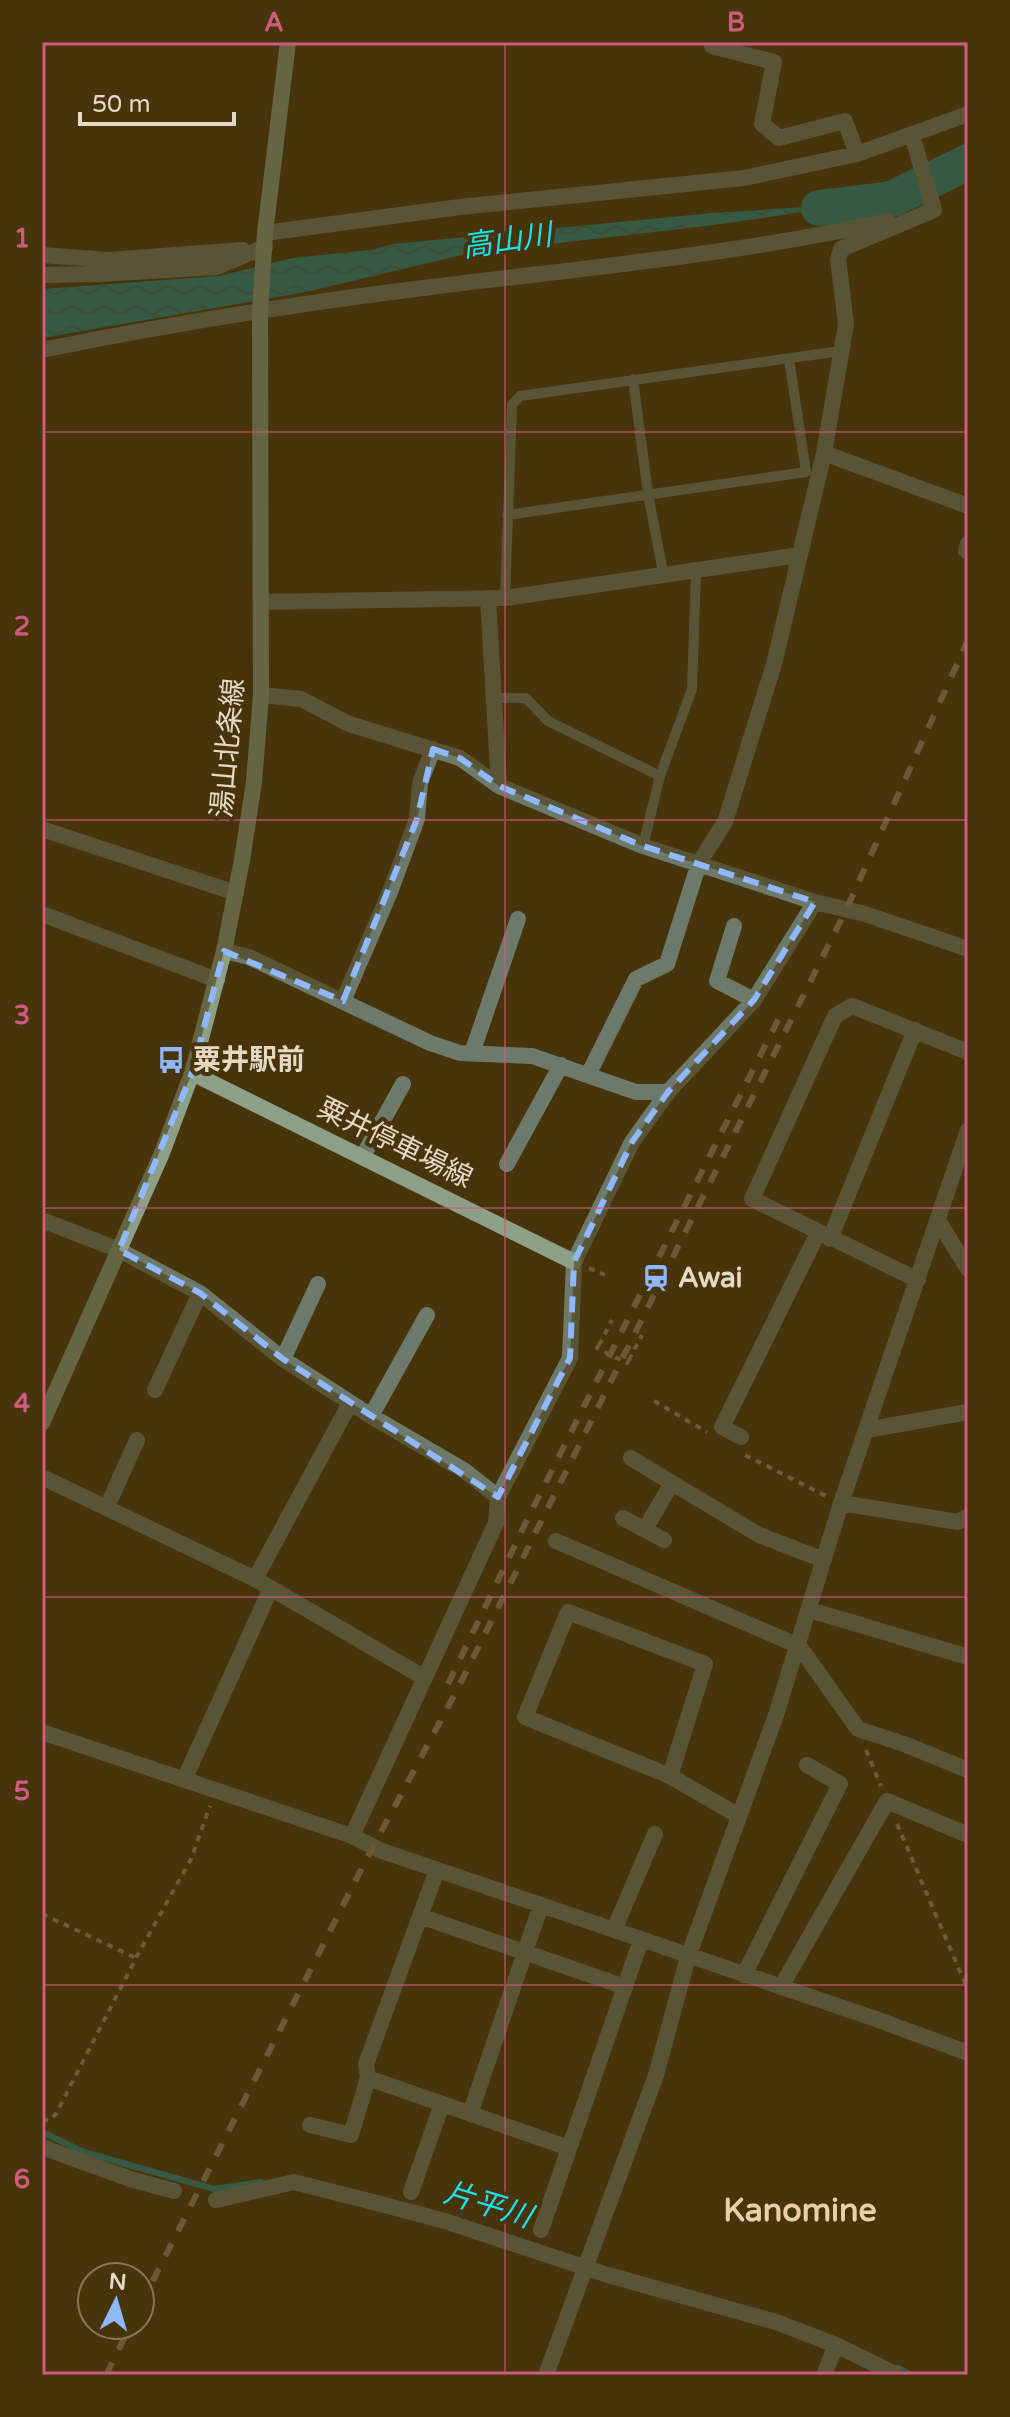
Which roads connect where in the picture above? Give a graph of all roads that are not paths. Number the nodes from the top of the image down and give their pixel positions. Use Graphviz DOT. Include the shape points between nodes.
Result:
graph roads {
  1 [pos="288,42"];
  2 [pos="713,42"];
  3 [pos="968,114"];
  4 [pos="914,140"];
  5 [pos="857,154"];
  6 [pos="932,205"];
  7 [pos="265,246"];
  8 [pos="42,255"];
  9 [pos="42,275"];
  10 [pos="260,307"];
  11 [pos="42,350"];
  12 [pos="841,351"];
  13 [pos="789,359"];
  14 [pos="633,379"];
  15 [pos="824,453"];
  16 [pos="648,494"];
  17 [pos="968,506"];
  18 [pos="507,515"];
  19 [pos="800,555"];
  20 [pos="696,571"];
  21 [pos="664,577"];
  22 [pos="497,598"];
  23 [pos="261,602"];
  24 [pos="261,695"];
  25 [pos="494,698"];
  26 [pos="433,749"];
  27 [pos="660,776"];
  28 [pos="499,786"];
  29 [pos="42,829"];
  30 [pos="643,846"];
  31 [pos="699,863"];
  32 [pos="236,893"];
  33 [pos="815,902"];
  34 [pos="42,914"];
  35 [pos="518,919"];
  36 [pos="734,926"];
  37 [pos="968,949"];
  38 [pos="224,951"];
  39 [pos="217,980"];
  40 [pos="754,1000"];
  41 [pos="343,1001"];
  42 [pos="915,1030"];
  43 [pos="968,1052"];
  44 [pos="472,1053"];
  45 [pos="561,1065"];
  46 [pos="192,1073"];
  47 [pos="589,1073"];
  48 [pos="403,1084"];
  49 [pos="668,1092"];
  50 [pos="968,1130"];
  51 [pos="363,1156"];
  52 [pos="507,1164"];
  53 [pos="42,1220"];
  54 [pos="939,1222"];
  55 [pos="824,1236"];
  56 [pos="119,1250"];
  57 [pos="574,1262"];
  58 [pos="968,1269"];
  59 [pos="918,1280"];
  60 [pos="318,1284"];
  61 [pos="200,1293"];
  62 [pos="427,1315"];
  63 [pos="283,1359"];
  64 [pos="155,1390"];
  65 [pos="350,1403"];
  66 [pos="968,1412"];
  67 [pos="371,1416"];
  68 [pos="42,1423"];
  69 [pos="866,1430"];
  70 [pos="741,1437"];
  71 [pos="137,1440"];
  72 [pos="631,1458"];
  73 [pos="42,1477"];
  74 [pos="672,1483"];
  75 [pos="498,1497"];
  76 [pos="841,1503"];
  77 [pos="107,1507"];
  78 [pos="968,1516"];
  79 [pos="623,1518"];
  80 [pos="645,1529"];
  81 [pos="664,1540"];
  82 [pos="556,1541"];
  83 [pos="824,1560"];
  84 [pos="255,1579"];
  85 [pos="271,1588"];
  86 [pos="810,1610"];
  87 [pos="799,1646"];
  88 [pos="968,1657"];
  89 [pos="425,1678"];
  90 [pos="42,1732"];
  91 [pos="807,1765"];
  92 [pos="968,1770"];
  93 [pos="670,1776"];
  94 [pos="184,1780"];
  95 [pos="739,1816"];
  96 [pos="655,1834"];
  97 [pos="968,1835"];
  98 [pos="352,1836"];
  99 [pos="437,1870"];
  100 [pos="541,1905"];
  101 [pos="420,1916"];
  102 [pos="614,1930"];
  103 [pos="641,1940"];
  104 [pos="525,1953"];
  105 [pos="688,1957"];
  106 [pos="744,1975"];
  107 [pos="625,1987"];
  108 [pos="781,1987"];
  109 [pos="968,2053"];
  110 [pos="368,2078"];
  111 [pos="442,2104"];
  112 [pos="470,2114"];
  113 [pos="310,2125"];
  114 [pos="42,2147"];
  115 [pos="569,2148"];
  116 [pos="174,2191"];
  117 [pos="411,2192"];
  118 [pos="216,2200"];
  119 [pos="541,2230"];
  120 [pos="586,2262"];
  121 [pos="836,2345"];
  122 [pos="546,2375"];
  123 [pos="824,2375"];
  124 [pos="897,2375"];
  1 -- 7 [label="main road, 湯山北条線"];
  2 -- 5 [label="street" via="712,46 774,62 762,124 779,138 845,121"];
  3 -- 4 [label="street"];
  4 -- 5 [label="street"];
  4 -- 6 [label="street"];
  5 -- 7 [label="street" via="744,178 460,207"];
  6 -- 10 [label="street" via="846,230 651,262"];
  6 -- 12 [label="street" via="841,249 846,324"];
  7 -- 8 [label="street" via="108,260"];
  7 -- 9 [label="street" via="216,267"];
  7 -- 10 [label="main road, 湯山北条線"];
  10 -- 11 [label="street"];
  10 -- 23 [label="main road, 湯山北条線"];
  12 -- 13 [label="lane"];
  12 -- 15 [label="street"];
  13 -- 14 [label="lane"];
  13 -- 16 [label="lane" via="806,472"];
  14 -- 16 [label="lane"];
  14 -- 18 [label="lane" via="520,396 512,405"];
  15 -- 17 [label="street"];
  15 -- 19 [label="street"];
  16 -- 18 [label="lane"];
  16 -- 21 [label="lane"];
  18 -- 22 [label="lane"];
  19 -- 20 [label="street"];
  19 -- 31 [label="street" via="774,664 725,822"];
  20 -- 21 [label="street"];
  20 -- 27 [label="lane" via="692,689"];
  21 -- 22 [label="street"];
  22 -- 23 [label="street"];
  22 -- 25 [label="street"];
  23 -- 24 [label="main road, 湯山北条線"];
  24 -- 26 [label="street" via="301,699 349,724"];
  24 -- 32 [label="main road, 湯山北条線"];
  25 -- 27 [label="lane" via="526,698 548,721"];
  25 -- 28 [label="street"];
  26 -- 28 [label="street" via="460,758"];
  26 -- 41 [label="street" via="420,783 417,819"];
  27 -- 30 [label="lane"];
  28 -- 30 [label="street"];
  29 -- 32 [label="street"];
  30 -- 31 [label="street"];
  31 -- 33 [label="street"];
  31 -- 47 [label="street" via="667,964 636,979"];
  32 -- 38 [label="main road, 湯山北条線"];
  33 -- 37 [label="street"];
  33 -- 40 [label="street"];
  34 -- 39 [label="street"];
  35 -- 44 [label="street"];
  36 -- 40 [label="street" via="717,981"];
  38 -- 39 [label="main road, 湯山北条線"];
  38 -- 41 [label="street" via="249,957"];
  39 -- 46 [label="main road, 湯山北条線"];
  40 -- 49 [label="street"];
  41 -- 44 [label="street" via="430,1043"];
  42 -- 43 [label="street"];
  42 -- 55 [label="street"];
  42 -- 55 [label="street" via="852,1006 835,1016 752,1199"];
  44 -- 45 [label="street" via="532,1056"];
  45 -- 47 [label="street"];
  45 -- 52 [label="street"];
  46 -- 51 [label="main road, 粟井停車場線"];
  46 -- 56 [label="main road, 湯山北条線"];
  47 -- 49 [label="street" via="636,1092"];
  48 -- 51 [label="street"];
  49 -- 57 [label="street" via="632,1142"];
  50 -- 54 [label="street"];
  51 -- 57 [label="main road, 粟井停車場線"];
  53 -- 56 [label="street"];
  54 -- 58 [label="street"];
  54 -- 59 [label="street"];
  55 -- 59 [label="street"];
  55 -- 70 [label="street" via="722,1427"];
  56 -- 61 [label="street"];
  56 -- 68 [label="main road, 湯山北条線"];
  57 -- 75 [label="street" via="570,1358"];
  59 -- 69 [label="street"];
  60 -- 63 [label="street"];
  61 -- 63 [label="street"];
  61 -- 64 [label="street"];
  62 -- 67 [label="street"];
  63 -- 65 [label="street"];
  65 -- 67 [label="street"];
  65 -- 84 [label="street"];
  66 -- 69 [label="street"];
  67 -- 75 [label="street" via="465,1471"];
  69 -- 76 [label="street"];
  71 -- 77 [label="street"];
  72 -- 74 [label="street"];
  73 -- 77 [label="street"];
  74 -- 80 [label="street"];
  74 -- 83 [label="street" via="759,1535"];
  75 -- 89 [label="street" via="496,1523"];
  76 -- 78 [label="street" via="958,1522"];
  76 -- 83 [label="street"];
  77 -- 84 [label="street"];
  79 -- 80 [label="street"];
  80 -- 81 [label="street"];
  82 -- 87 [label="street"];
  83 -- 86 [label="street"];
  84 -- 85 [label="street"];
  85 -- 89 [label="street"];
  85 -- 94 [label="street"];
  86 -- 87 [label="street"];
  86 -- 88 [label="street"];
  87 -- 92 [label="street" via="858,1729"];
  87 -- 95 [label="street"];
  89 -- 98 [label="street"];
  90 -- 94 [label="street"];
  91 -- 106 [label="street" via="840,1784"];
  93 -- 93 [label="street" via="525,1717 568,1612 705,1664"];
  93 -- 95 [label="street"];
  94 -- 98 [label="street"];
  95 -- 105 [label="street"];
  96 -- 102 [label="street"];
  97 -- 108 [label="street" via="887,1801"];
  98 -- 99 [label="street"];
  99 -- 100 [label="street"];
  99 -- 101 [label="street"];
  100 -- 102 [label="street"];
  100 -- 104 [label="street"];
  101 -- 104 [label="street"];
  101 -- 110 [label="street" via="366,2064"];
  102 -- 103 [label="street"];
  103 -- 105 [label="street"];
  103 -- 107 [label="street"];
  104 -- 107 [label="street"];
  104 -- 112 [label="street"];
  105 -- 106 [label="street"];
  105 -- 120 [label="street" via="656,2075"];
  106 -- 108 [label="street"];
  107 -- 115 [label="street"];
  108 -- 109 [label="street"];
  110 -- 111 [label="street"];
  110 -- 113 [label="street" via="351,2135"];
  111 -- 112 [label="street"];
  111 -- 117 [label="street"];
  112 -- 115 [label="street"];
  114 -- 116 [label="street"];
  115 -- 119 [label="street"];
  118 -- 120 [label="street" via="294,2182"];
  120 -- 121 [label="street"];
  120 -- 122 [label="street"];
  121 -- 123 [label="street"];
  121 -- 124 [label="street"];
}
